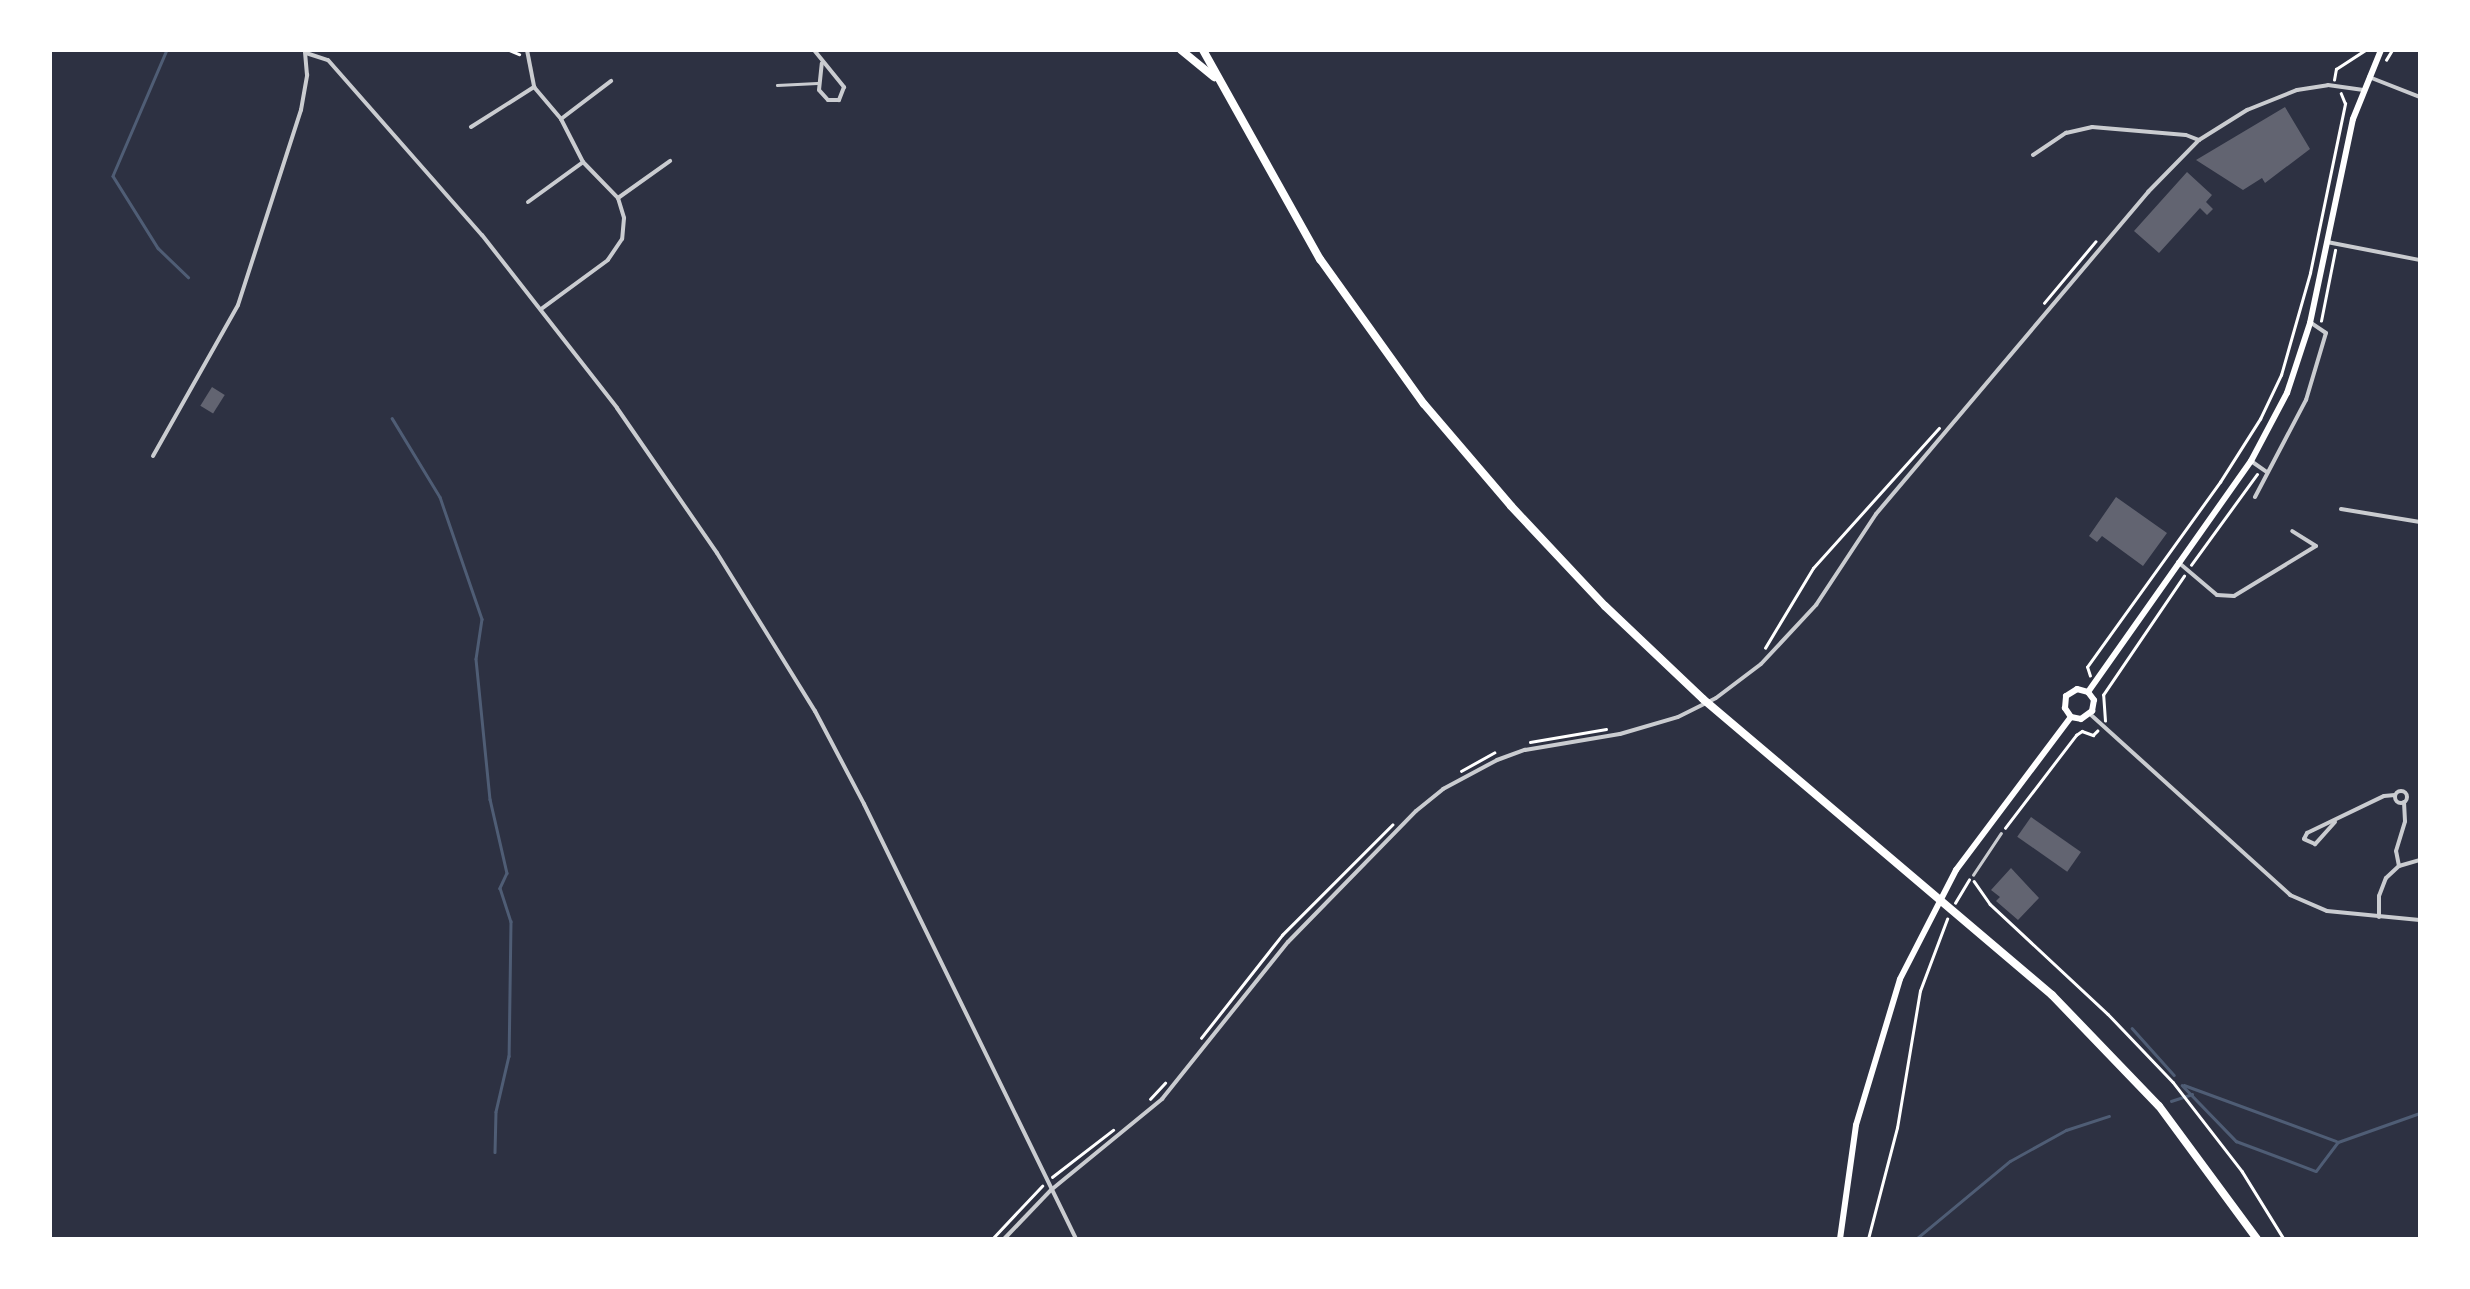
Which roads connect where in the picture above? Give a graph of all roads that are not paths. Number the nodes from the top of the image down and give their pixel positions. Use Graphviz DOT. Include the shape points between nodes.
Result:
graph roads {
  1 [pos="527,50"];
  2 [pos="814,50"];
  3 [pos="1181,50"];
  4 [pos="2381,50"];
  5 [pos="305,51"];
  6 [pos="1205,52"];
  7 [pos="822,63"];
  8 [pos="2368,76"];
  9 [pos="1218,80"];
  10 [pos="612,81"];
  11 [pos="817,83"];
  12 [pos="777,84"];
  13 [pos="534,87"];
  14 [pos="2362,90"];
  15 [pos="2420,97"];
  16 [pos="561,119"];
  17 [pos="470,127"];
  18 [pos="2200,140"];
  19 [pos="2034,154"];
  20 [pos="670,161"];
  21 [pos="583,162"];
  22 [pos="618,198"];
  23 [pos="528,202"];
  24 [pos="2095,242"];
  25 [pos="2332,243"];
  26 [pos="2102,246"];
  27 [pos="2420,260"];
  28 [pos="540,310"];
  29 [pos="2310,323"];
  30 [pos="153,456"];
  31 [pos="2251,461"];
  32 [pos="2268,472"];
  33 [pos="2255,497"];
  34 [pos="2341,509"];
  35 [pos="2420,522"];
  36 [pos="2292,531"];
  37 [pos="2178,562"];
  38 [pos="2088,692"];
  39 [pos="2090,714"];
  40 [pos="2071,717"];
  41 [pos="2395,795"];
  42 [pos="2404,802"];
  43 [pos="2335,822"];
  44 [pos="2001,833"];
  45 [pos="2420,860"];
  46 [pos="2399,866"];
  47 [pos="1973,875"];
  48 [pos="2378,918"];
  49 [pos="2420,920"];
  50 [pos="1051,1190"];
  51 [pos="1004,1239"];
  52 [pos="1076,1239"];
  53 [pos="1840,1239"];
  54 [pos="2257,1239"];
  1 -- 13 [label="street"];
  2 -- 7 [label="street"];
  3 -- 9 [label="highway"];
  4 -- 8 [label="main road"];
  5 -- 28 [label="street" via="328,60 354,87"];
  5 -- 30 [label="street" via="301,110 238,305"];
  6 -- 9 [label="highway"];
  7 -- 11 [label="street"];
  7 -- 11 [label="street" via="844,93 828,100"];
  8 -- 14 [label="main road"];
  8 -- 15 [label="street"];
  9 -- 54 [label="highway" via="1320,259 1386,355 1512,506 1690,688 2052,995 2192,1146"];
  10 -- 16 [label="street"];
  11 -- 12 [label="lane"];
  13 -- 16 [label="street"];
  13 -- 17 [label="street"];
  14 -- 18 [label="street" via="2333,86 2279,96"];
  14 -- 25 [label="main road"];
  16 -- 21 [label="street"];
  18 -- 19 [label="street" via="2092,127"];
  18 -- 26 [label="street"];
  20 -- 22 [label="street"];
  21 -- 22 [label="street"];
  21 -- 23 [label="street"];
  22 -- 28 [label="street" via="624,218 617,249"];
  24 -- 26 [label="lane"];
  25 -- 27 [label="street"];
  25 -- 29 [label="main road"];
  26 -- 50 [label="street" via="1876,514 1801,624 1733,686 1678,717 1525,750 1443,790 1288,942 1162,1098"];
  28 -- 50 [label="street" via="674,487 815,711"];
  29 -- 31 [label="main road" via="2287,393"];
  29 -- 32 [label="street" via="2326,333 2306,400"];
  31 -- 32 [label="street"];
  31 -- 37 [label="main road"];
  32 -- 33 [label="street"];
  34 -- 35 [label="street"];
  36 -- 37 [label="street" via="2316,546 2234,596 2217,595"];
  37 -- 38 [label="main road"];
  38 -- 39 [label="main road"];
  38 -- 40 [label="main road" via="2066,696"];
  39 -- 40 [label="main road"];
  39 -- 48 [label="street" via="2290,895 2327,911"];
  40 -- 53 [label="main road" via="1966,854 1912,953 1867,1076"];
  41 -- 42 [label="street"];
  41 -- 42 [label="street" via="2405,791"];
  41 -- 43 [label="street"];
  42 -- 46 [label="street"];
  43 -- 43 [label="street" via="2306,833 2304,840 2314,844"];
  44 -- 47 [label="lane"];
  45 -- 46 [label="street"];
  46 -- 48 [label="street" via="2381,886"];
  48 -- 49 [label="street"];
  50 -- 51 [label="street"];
  50 -- 52 [label="street"];
}
